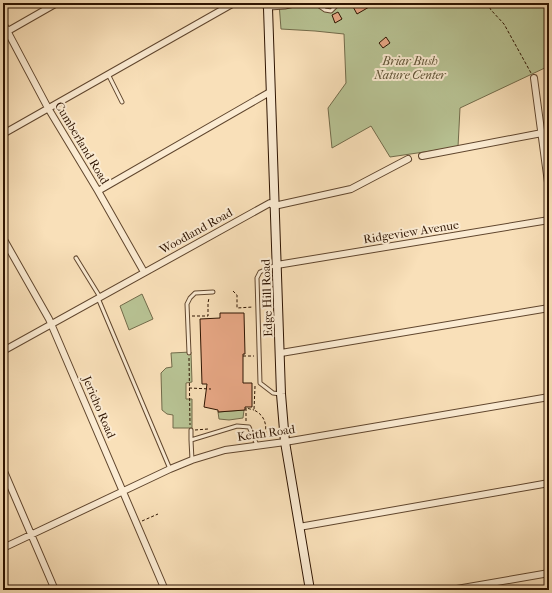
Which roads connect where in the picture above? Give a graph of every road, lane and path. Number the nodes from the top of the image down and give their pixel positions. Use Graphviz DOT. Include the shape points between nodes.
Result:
graph roads {
  1 [pos="57,3"];
  2 [pos="234,3"];
  3 [pos="303,3"];
  4 [pos="315,3"];
  5 [pos="337,3"];
  6 [pos="487,3"];
  7 [pos="267,5"];
  8 [pos="3,23"];
  9 [pos="8,31"];
  10 [pos="108,74"];
  11 [pos="534,78"];
  12 [pos="270,92"];
  13 [pos="122,102"];
  14 [pos="48,108"];
  15 [pos="542,133"];
  16 [pos="3,134"];
  17 [pos="422,156"];
  18 [pos="408,159"];
  19 [pos="549,190"];
  20 [pos="98,191"];
  21 [pos="274,206"];
  22 [pos="549,220"];
  23 [pos="3,238"];
  24 [pos="76,258"];
  25 [pos="278,265"];
  26 [pos="144,272"];
  27 [pos="233,291"];
  28 [pos="213,292"];
  29 [pos="210,296"];
  30 [pos="99,298"];
  31 [pos="253,307"];
  32 [pos="549,308"];
  33 [pos="188,316"];
  34 [pos="51,324"];
  35 [pos="3,352"];
  36 [pos="189,352"];
  37 [pos="281,353"];
  38 [pos="243,356"];
  39 [pos="254,356"];
  40 [pos="255,386"];
  41 [pos="189,388"];
  42 [pos="211,389"];
  43 [pos="282,394"];
  44 [pos="549,397"];
  45 [pos="254,410"];
  46 [pos="246,421"];
  47 [pos="211,429"];
  48 [pos="191,430"];
  49 [pos="265,438"];
  50 [pos="191,440"];
  51 [pos="285,442"];
  52 [pos="257,445"];
  53 [pos="192,460"];
  54 [pos="3,469"];
  55 [pos="170,469"];
  56 [pos="549,484"];
  57 [pos="123,492"];
  58 [pos="158,514"];
  59 [pos="142,522"];
  60 [pos="299,527"];
  61 [pos="31,535"];
  62 [pos="3,548"];
  63 [pos="549,573"];
  64 [pos="55,590"];
  65 [pos="165,590"];
  66 [pos="310,590"];
  67 [pos="451,590"];
  1 -- 9 [label="street"];
  2 -- 10 [label="street"];
  3 -- 7 [label="lane" via="285,7"];
  4 -- 5 [label="lane" via="330,11"];
  6 -- 11 [label="path" via="504,24"];
  7 -- 12 [label="street, Edge Hill Road"];
  8 -- 9 [label="street, Cumberland Road"];
  9 -- 14 [label="street, Cumberland Road"];
  10 -- 13 [label="lane"];
  10 -- 14 [label="street"];
  11 -- 15 [label="street"];
  12 -- 20 [label="street"];
  12 -- 21 [label="street, Edge Hill Road"];
  14 -- 16 [label="street"];
  14 -- 20 [label="street, Cumberland Road"];
  15 -- 17 [label="street"];
  15 -- 19 [label="street"];
  18 -- 21 [label="street, Woodland Road" via="351,189"];
  20 -- 26 [label="street, Cumberland Road"];
  21 -- 25 [label="street, Edge Hill Road"];
  21 -- 26 [label="street, Woodland Road" via="270,203"];
  22 -- 25 [label="street, Ridgeview Avenue"];
  23 -- 34 [label="street, Jericho Road"];
  24 -- 30 [label="lane"];
  25 -- 37 [label="street, Edge Hill Road"];
  25 -- 43 [label="lane" via="260,272 257,278 260,383 273,393"];
  26 -- 30 [label="street, Woodland Road"];
  27 -- 31 [label="path" via="237,295 237,308"];
  28 -- 33 [label="lane" via="195,293 187,304"];
  29 -- 33 [label="path" via="208,316"];
  30 -- 34 [label="street, Woodland Road"];
  30 -- 55 [label="lane"];
  32 -- 37 [label="street"];
  33 -- 36 [label="lane"];
  34 -- 35 [label="street, Woodland Road"];
  34 -- 57 [label="street, Jericho Road"];
  36 -- 41 [label="path"];
  37 -- 43 [label="street, Edge Hill Road"];
  38 -- 39 [label="path"];
  40 -- 45 [label="path"];
  41 -- 42 [label="path"];
  41 -- 48 [label="path"];
  43 -- 51 [label="street, Edge Hill Road"];
  44 -- 51 [label="street, Keith Road"];
  45 -- 46 [label="path" via="246,408"];
  45 -- 49 [label="path" via="264,418"];
  47 -- 48 [label="path"];
  48 -- 50 [label="lane"];
  50 -- 52 [label="lane" via="238,426 249,427"];
  50 -- 53 [label="lane"];
  51 -- 52 [label="street, Keith Road"];
  51 -- 60 [label="street, Edge Hill Road"];
  52 -- 53 [label="street, Keith Road" via="225,450"];
  53 -- 55 [label="street, Keith Road"];
  54 -- 61 [label="street"];
  55 -- 57 [label="street, Keith Road"];
  56 -- 60 [label="street"];
  57 -- 61 [label="street, Keith Road"];
  57 -- 65 [label="street, Jericho Road"];
  58 -- 59 [label="path"];
  60 -- 66 [label="street, Edge Hill Road"];
  61 -- 62 [label="street, Keith Road"];
  61 -- 64 [label="street"];
  63 -- 67 [label="street"];
}
